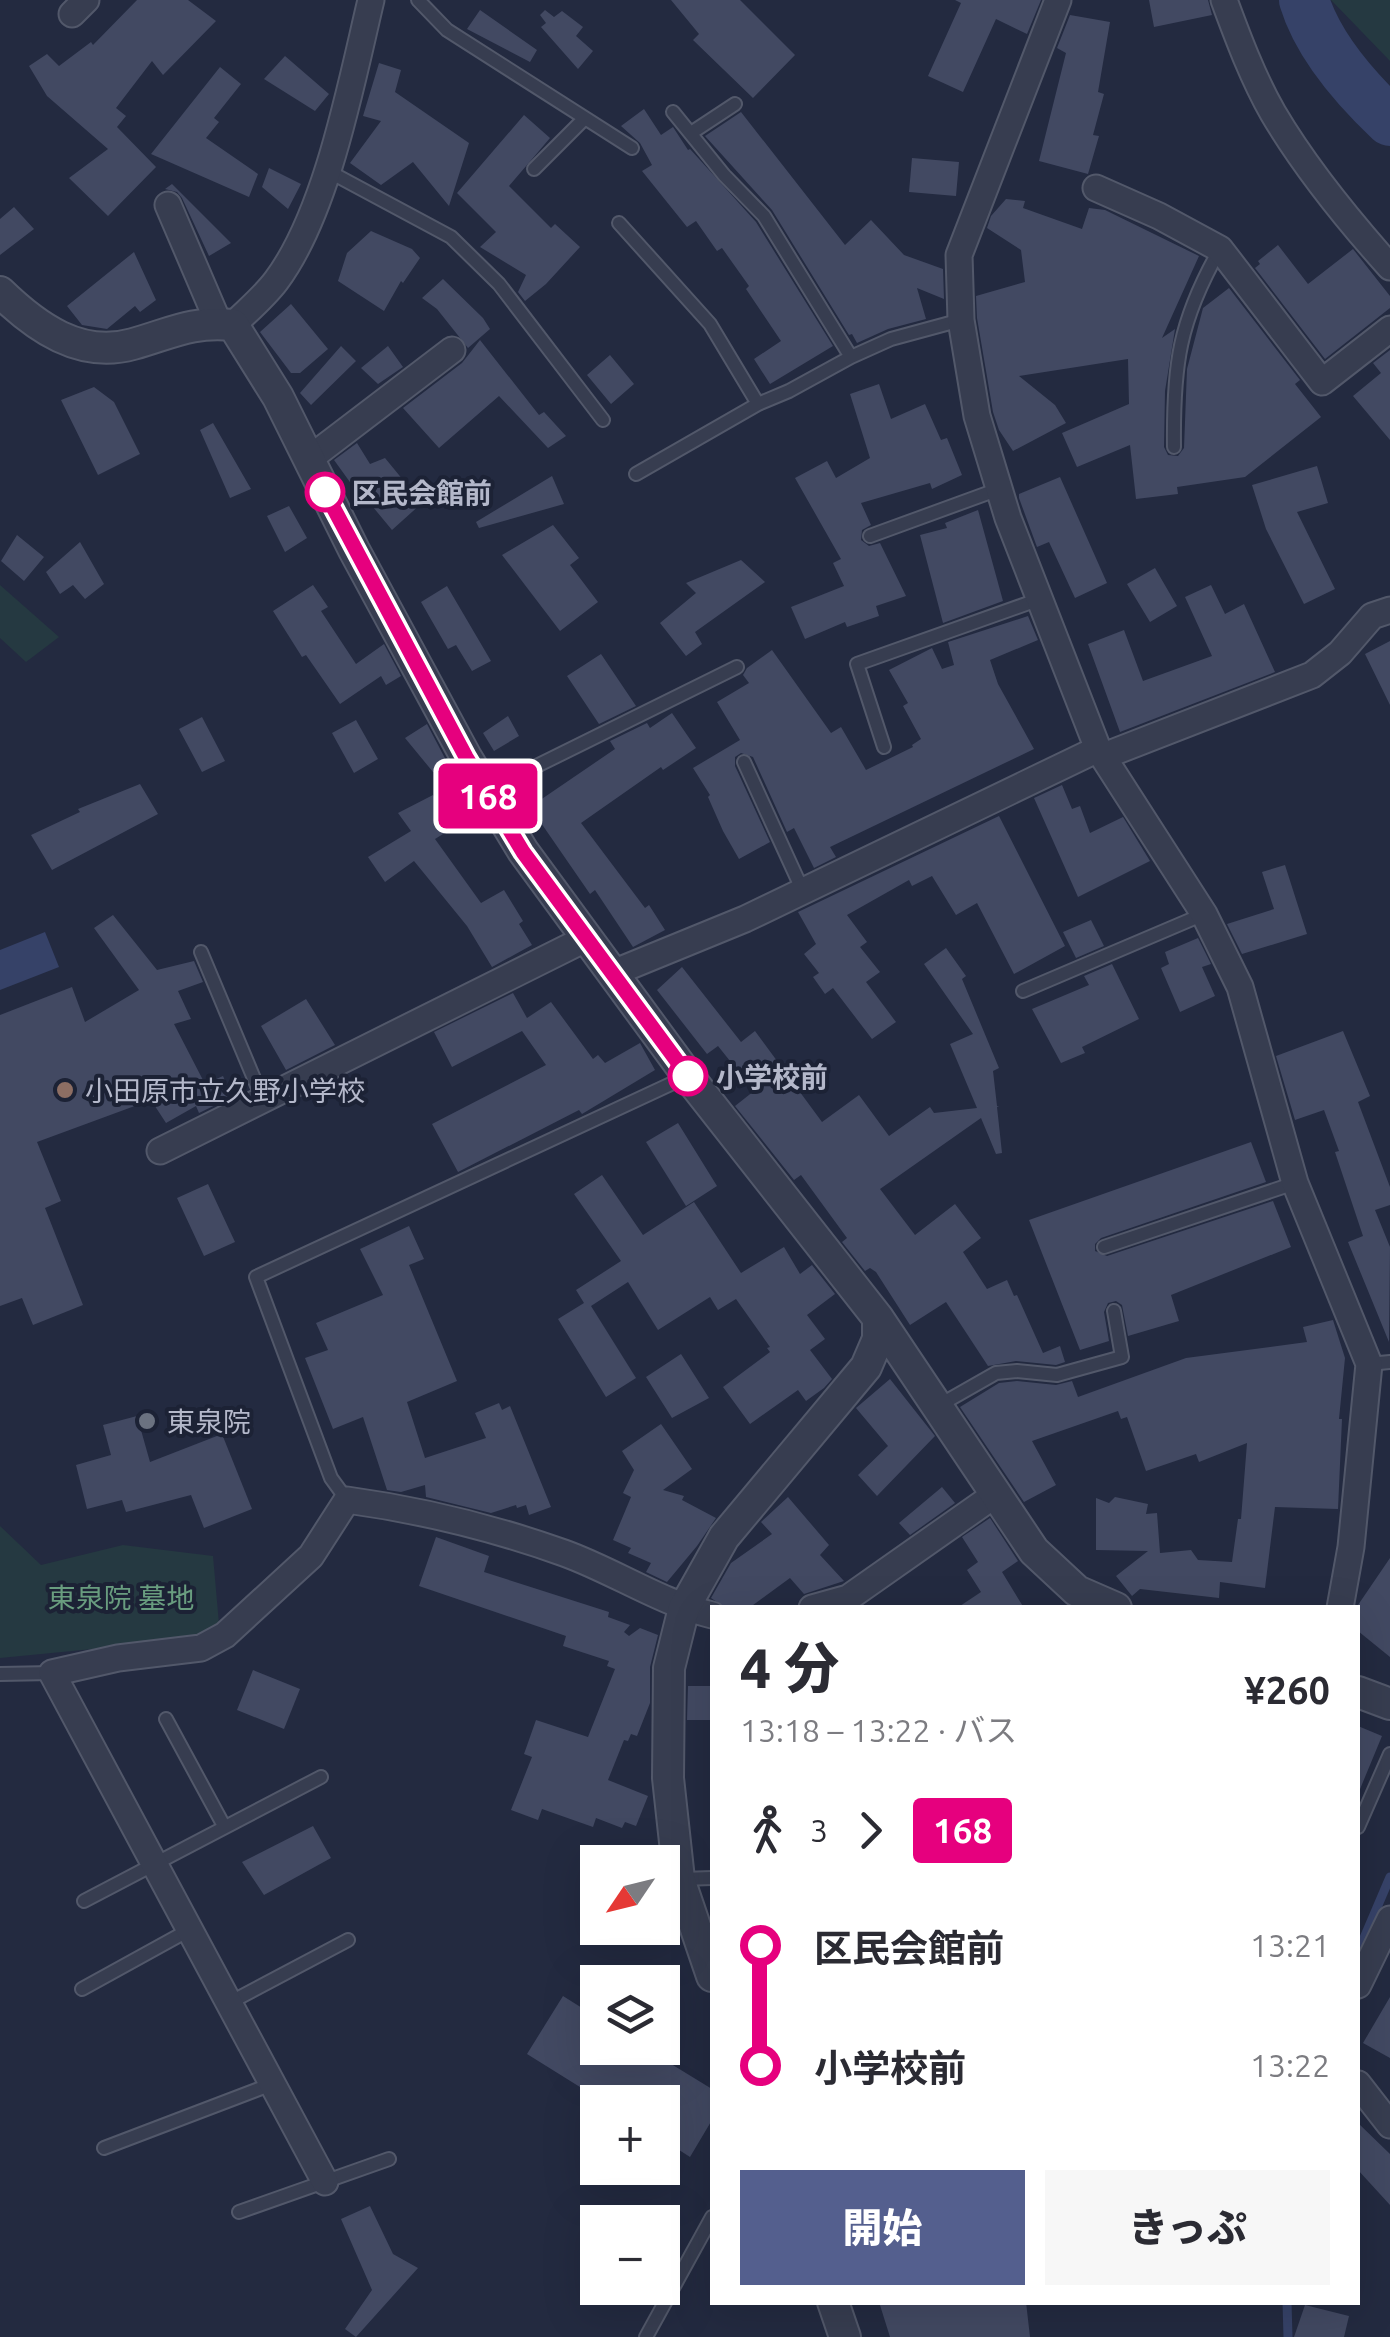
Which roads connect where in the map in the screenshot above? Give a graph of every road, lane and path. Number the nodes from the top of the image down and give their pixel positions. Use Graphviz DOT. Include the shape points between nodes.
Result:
graph roads {
  1 [pos="371,0"];
  2 [pos="418,0"];
  3 [pos="1058,0"];
  4 [pos="1224,0"];
  5 [pos="736,104"];
  6 [pos="674,112"];
  7 [pos="584,118"];
  8 [pos="691,133"];
  9 [pos="632,148"];
  10 [pos="534,169"];
  11 [pos="328,171"];
  12 [pos="1096,188"];
  13 [pos="168,205"];
  14 [pos="619,223"];
  15 [pos="1220,250"];
  16 [pos="1390,266"];
  17 [pos="0,292"];
  18 [pos="960,320"];
  19 [pos="226,324"];
  20 [pos="1390,330"];
  21 [pos="452,350"];
  22 [pos="850,356"];
  23 [pos="758,404"];
  24 [pos="603,420"];
  25 [pos="1174,447"];
  26 [pos="309,459"];
  27 [pos="636,474"];
  28 [pos="999,488"];
  29 [pos="870,536"];
  30 [pos="1040,599"];
  31 [pos="1390,610"];
  32 [pos="737,667"];
  33 [pos="884,746"];
  34 [pos="1101,752"];
  35 [pos="744,762"];
  36 [pos="485,791"];
  37 [pos="802,889"];
  38 [pos="1204,914"];
  39 [pos="587,938"];
  40 [pos="201,952"];
  41 [pos="612,974"];
  42 [pos="1023,991"];
  43 [pos="688,1076"];
  44 [pos="263,1100"];
  45 [pos="160,1151"];
  46 [pos="1294,1182"];
  47 [pos="1104,1247"];
  48 [pos="1114,1311"];
  49 [pos="878,1318"];
  50 [pos="1380,1363"];
  51 [pos="938,1406"];
  52 [pos="996,1494"];
  53 [pos="347,1500"];
  54 [pos="1077,1599"];
  55 [pos="823,1605"];
  56 [pos="1103,1605"];
  57 [pos="1341,1605"];
  58 [pos="698,1611"];
  59 [pos="52,1673"];
  60 [pos="0,1674"];
  61 [pos="1360,1693"];
  62 [pos="1390,1704"];
  63 [pos="166,1719"];
  64 [pos="1390,1754"];
  65 [pos="321,1778"];
  66 [pos="1360,1822"];
  67 [pos="224,1826"];
  68 [pos="675,1845"];
  69 [pos="154,1864"];
  70 [pos="710,1878"];
  71 [pos="680,1879"];
  72 [pos="680,1882"];
  73 [pos="84,1902"];
  74 [pos="1390,1919"];
  75 [pos="189,1930"];
  76 [pos="348,1940"];
  77 [pos="710,1970"];
  78 [pos="1360,1981"];
  79 [pos="82,1989"];
  80 [pos="228,2003"];
  81 [pos="272,2084"];
  82 [pos="1360,2087"];
  83 [pos="1390,2125"];
  84 [pos="104,2148"];
  85 [pos="389,2159"];
  86 [pos="325,2182"];
  87 [pos="238,2212"];
  88 [pos="710,2221"];
  89 [pos="834,2305"];
  90 [pos="646,2337"];
  91 [pos="846,2337"];
  1 -- 11 [label="street"];
  2 -- 7 [label="lane" via="447,30"];
  3 -- 18 [label="street" via="959,255"];
  4 -- 16 [label="street" via="1273,113 1344,216"];
  5 -- 8 [label="lane"];
  6 -- 8 [label="lane"];
  7 -- 9 [label="lane"];
  7 -- 10 [label="lane"];
  8 -- 22 [label="lane" via="764,216"];
  11 -- 19 [label="street" via="276,282"];
  11 -- 24 [label="lane" via="451,237 499,284"];
  12 -- 15 [label="street"];
  13 -- 19 [label="street"];
  14 -- 23 [label="lane" via="710,324"];
  15 -- 20 [label="street" via="1322,382"];
  15 -- 25 [label="lane" via="1188,313 1173,384"];
  17 -- 19 [label="street" via="53,336 92,347 128,346 194,324"];
  18 -- 22 [label="lane"];
  18 -- 28 [label="street" via="977,416"];
  19 -- 26 [label="street" via="278,397"];
  21 -- 26 [label="street"];
  22 -- 23 [label="lane"];
  23 -- 27 [label="lane"];
  26 -- 36 [label="street"];
  28 -- 29 [label="lane"];
  28 -- 30 [label="street"];
  30 -- 33 [label="lane" via="857,664"];
  30 -- 34 [label="street"];
  31 -- 34 [label="street" via="1372,616 1312,676"];
  32 -- 36 [label="lane"];
  34 -- 37 [label="street"];
  34 -- 38 [label="street"];
  35 -- 37 [label="lane"];
  36 -- 39 [label="street"];
  37 -- 41 [label="street"];
  38 -- 42 [label="lane"];
  38 -- 46 [label="street" via="1240,987"];
  39 -- 41 [label="street"];
  39 -- 44 [label="street"];
  40 -- 44 [label="lane"];
  41 -- 43 [label="street"];
  43 -- 49 [label="street"];
  43 -- 53 [label="lane" via="256,1277 332,1478"];
  44 -- 45 [label="street"];
  46 -- 47 [label="lane"];
  46 -- 50 [label="street"];
  48 -- 51 [label="lane" via="1122,1357 1056,1375 996,1372"];
  49 -- 51 [label="street"];
  49 -- 58 [label="street" via="878,1340 866,1367 724,1537"];
  50 -- 57 [label="street"];
  51 -- 52 [label="street"];
  52 -- 54 [label="street"];
  52 -- 55 [label="street" via="848,1598"];
  53 -- 58 [label="street" via="446,1518 565,1553"];
  53 -- 59 [label="street" via="311,1556 226,1634 201,1648"];
  54 -- 56 [label="street"];
  58 -- 68 [label="street" via="669,1668"];
  59 -- 60 [label="lane"];
  59 -- 69 [label="street"];
  61 -- 62 [label="street"];
  63 -- 67 [label="lane"];
  64 -- 66 [label="lane"];
  65 -- 67 [label="lane"];
  67 -- 69 [label="lane"];
  69 -- 73 [label="lane"];
  69 -- 75 [label="street"];
  70 -- 71 [label="lane"];
  72 -- 77 [label="street"];
  74 -- 78 [label="street"];
  75 -- 79 [label="lane"];
  75 -- 80 [label="street"];
  76 -- 80 [label="lane"];
  80 -- 81 [label="street"];
  81 -- 84 [label="lane"];
  81 -- 86 [label="street"];
  82 -- 83 [label="street"];
  85 -- 86 [label="lane"];
  86 -- 87 [label="lane"];
  88 -- 90 [label="lane"];
  89 -- 91 [label="street"];
}
